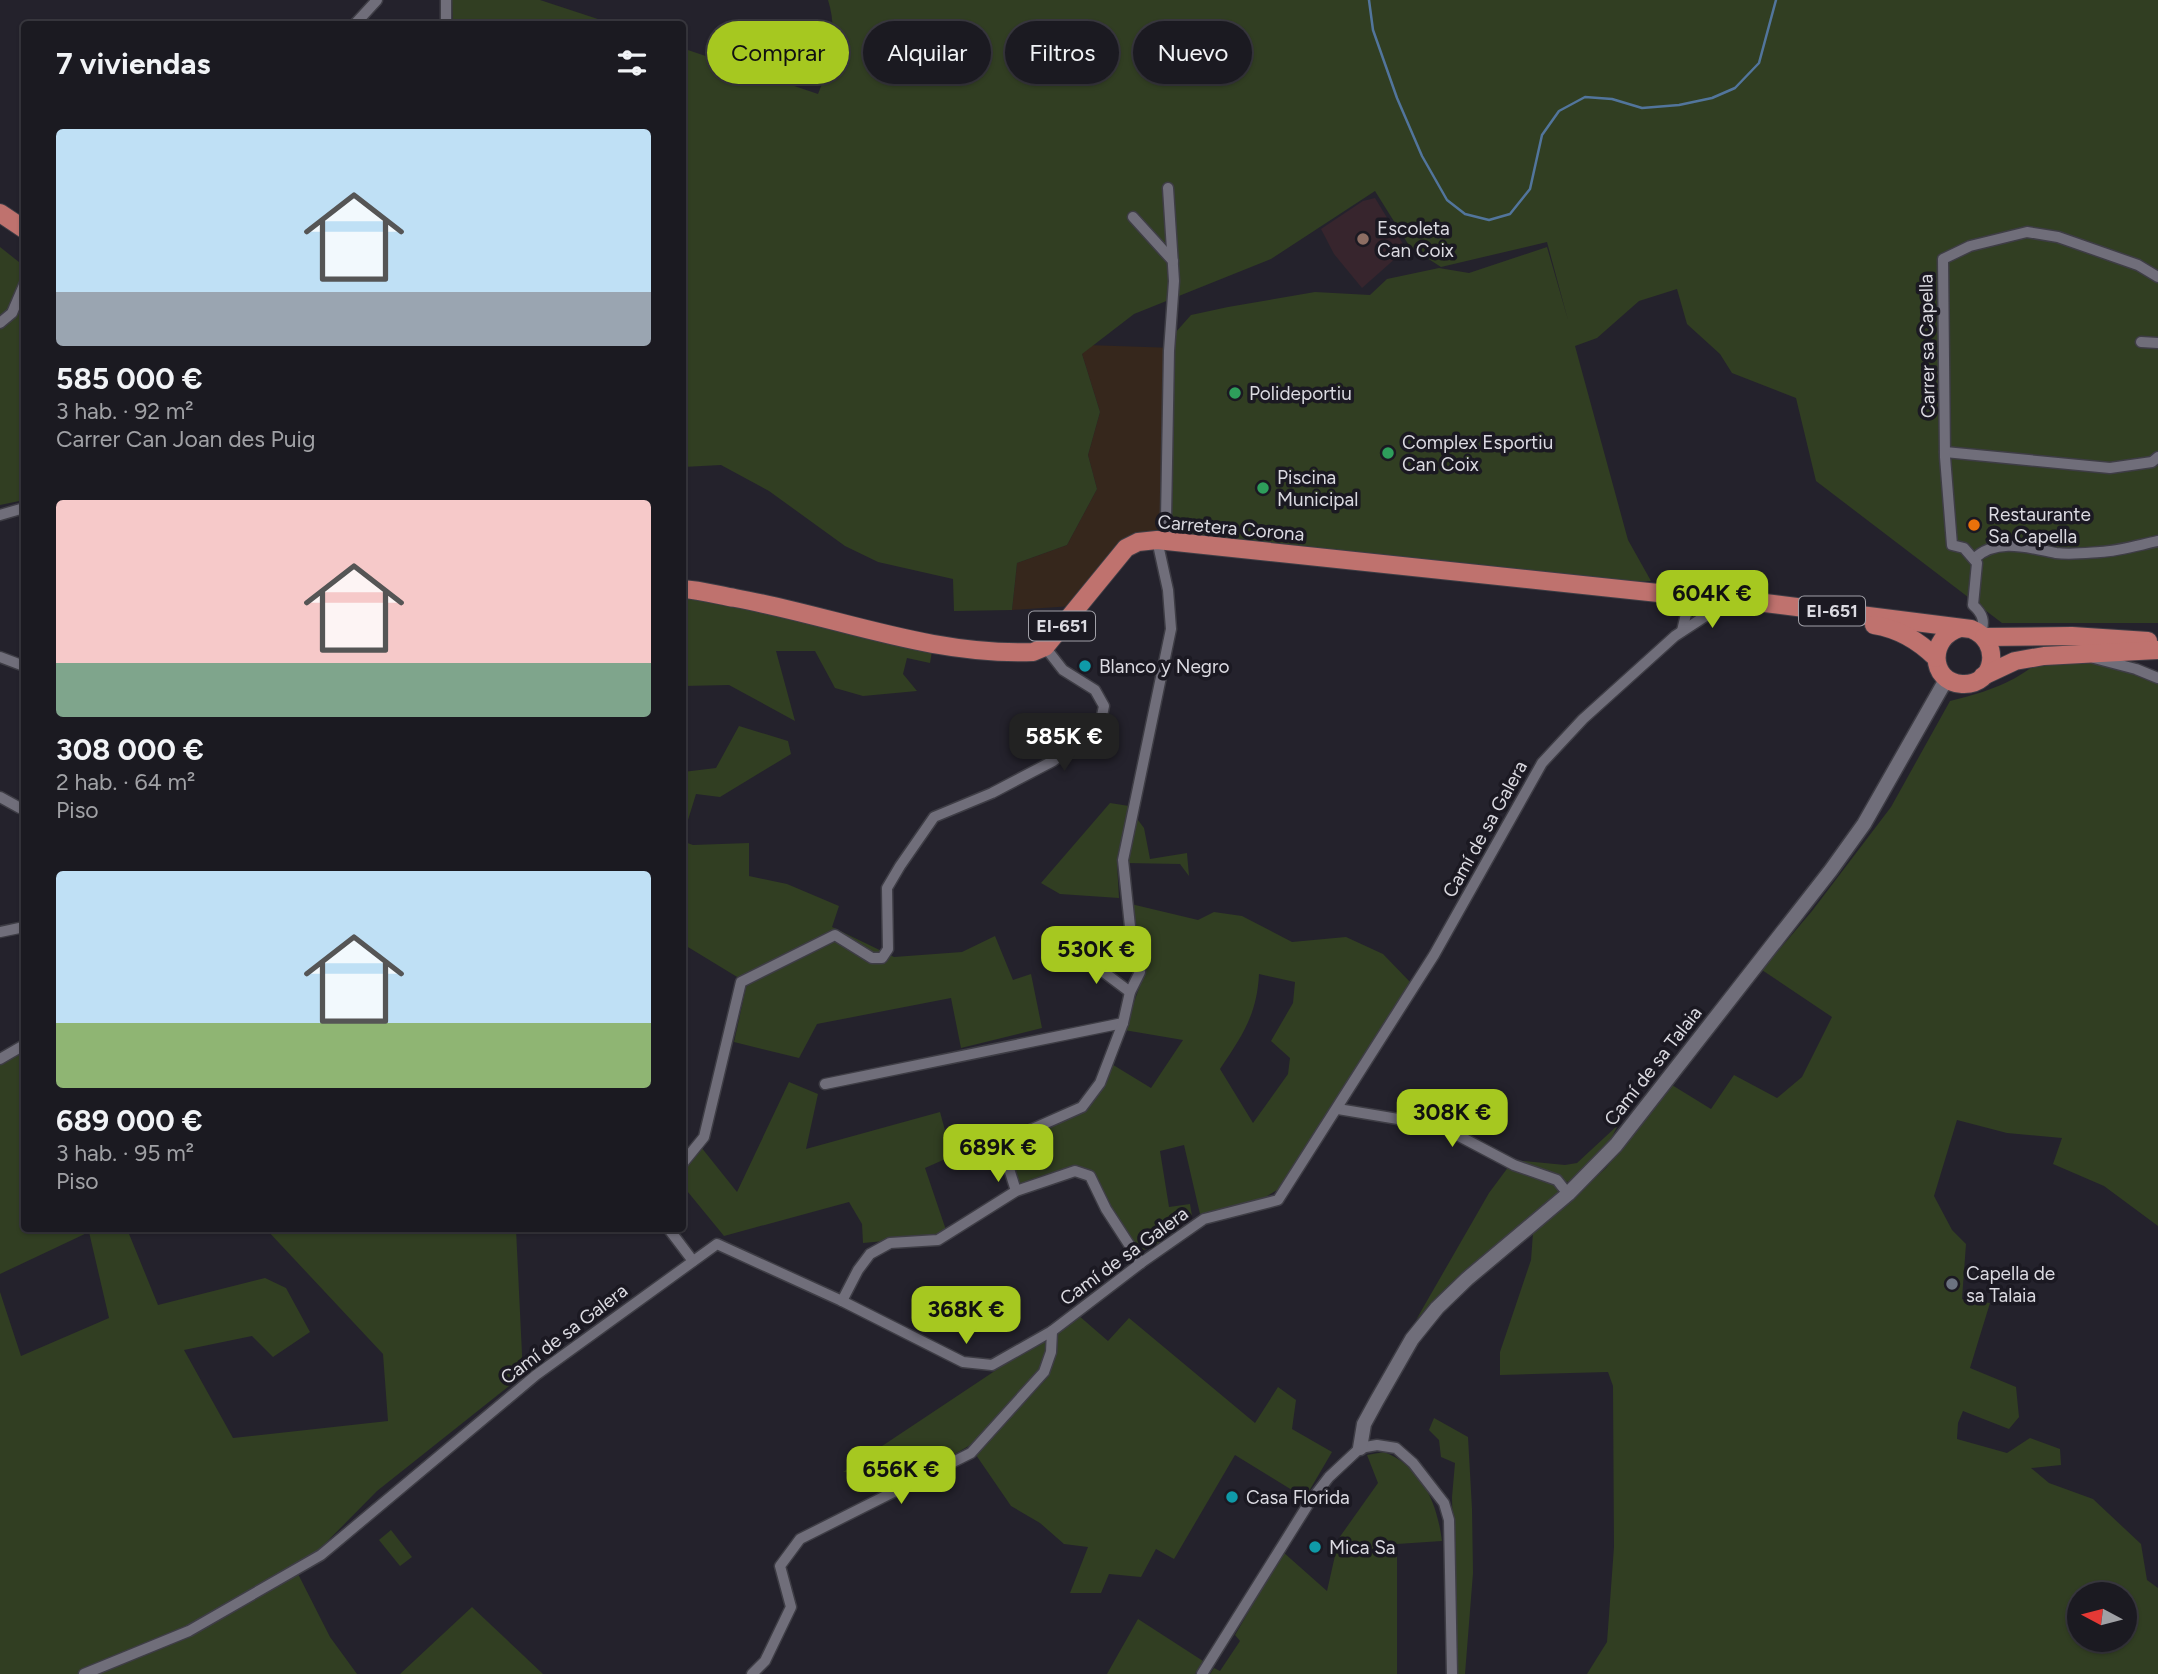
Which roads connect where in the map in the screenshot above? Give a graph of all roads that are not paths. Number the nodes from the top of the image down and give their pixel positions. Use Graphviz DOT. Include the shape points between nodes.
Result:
graph roads {
  1 [pos="377,0"];
  2 [pos="446,0"];
  3 [pos="358,21"];
  4 [pos="446,21"];
  5 [pos="1168,188"];
  6 [pos="0,213"];
  7 [pos="1133,216"];
  8 [pos="21,227"];
  9 [pos="1173,261"];
  10 [pos="2158,277"];
  11 [pos="21,292"];
  12 [pos="0,323"];
  13 [pos="2141,342"];
  14 [pos="2158,343"];
  15 [pos="1945,452"];
  16 [pos="2158,457"];
  17 [pos="21,509"];
  18 [pos="0,515"];
  19 [pos="1163,540"];
  20 [pos="2158,541"];
  21 [pos="1974,559"];
  22 [pos="686,590"];
  23 [pos="1697,597"];
  24 [pos="1724,604"];
  25 [pos="1698,620"];
  26 [pos="1959,628"];
  27 [pos="1682,631"];
  28 [pos="1982,635"];
  29 [pos="2158,642"];
  30 [pos="1045,647"];
  31 [pos="2158,650"];
  32 [pos="2078,654"];
  33 [pos="0,657"];
  34 [pos="1936,658"];
  35 [pos="21,665"];
  36 [pos="1983,676"];
  37 [pos="1947,678"];
  38 [pos="2158,678"];
  39 [pos="0,797"];
  40 [pos="21,808"];
  41 [pos="21,928"];
  42 [pos="0,932"];
  43 [pos="1081,955"];
  44 [pos="1130,992"];
  45 [pos="1123,1023"];
  46 [pos="21,1047"];
  47 [pos="0,1059"];
  48 [pos="825,1084"];
  49 [pos="1338,1109"];
  50 [pos="686,1159"];
  51 [pos="1016,1191"];
  52 [pos="1568,1194"];
  53 [pos="671,1232"];
  54 [pos="693,1261"];
  55 [pos="1141,1263"];
  56 [pos="842,1301"];
  57 [pos="1052,1331"];
  58 [pos="1360,1448"];
  59 [pos="765,1661"];
  60 [pos="84,1674"];
  61 [pos="752,1674"];
  62 [pos="768,1674"];
  63 [pos="1202,1674"];
  64 [pos="1452,1674"];
  1 -- 3 [label="street"];
  2 -- 4 [label="street"];
  5 -- 9 [label="street"];
  6 -- 8 [label="main road"];
  7 -- 9 [label="street"];
  9 -- 19 [label="street"];
  10 -- 15 [label="street, Carrer sa Capella" via="2138,265 2058,236 2027,232 1970,246 1943,259"];
  11 -- 12 [label="street" via="12,313"];
  13 -- 14 [label="street"];
  15 -- 16 [label="street" via="2110,468 2152,462"];
  15 -- 21 [label="street, Carrer sa Capella" via="1952,545 1964,548"];
  17 -- 18 [label="street"];
  19 -- 23 [label="main road, Carretera Corona / EI-651"];
  19 -- 30 [label="main road, Carretera Corona / EI-651" via="1126,548"];
  19 -- 44 [label="street" via="1171,629 1123,860 1140,972"];
  20 -- 21 [label="street" via="2104,552 1999,547"];
  21 -- 28 [label="street" via="1973,605 1983,621"];
  22 -- 30 [label="main road, EI-651" via="773,605 948,648 1020,653"];
  23 -- 24 [label="main road, Carretera Corona / EI-651"];
  23 -- 25 [label="street"];
  23 -- 26 [label="main road, Carretera Corona / EI-651"];
  23 -- 27 [label="street"];
  24 -- 25 [label="street, Camí de sa Galera"];
  24 -- 34 [label="main road, Carretera Corona / EI-651" via="1885,627 1915,639"];
  25 -- 27 [label="street, Camí de sa Galera"];
  26 -- 28 [label="main road, EI-651"];
  26 -- 34 [label="main road" via="1942,639"];
  27 -- 49 [label="street, Camí de sa Galera" via="1583,719 1542,763 1434,956"];
  28 -- 29 [label="main road, EI-651"];
  28 -- 36 [label="main road" via="1992,653"];
  30 -- 50 [label="street" via="1063,670 1095,690 1104,706 1100,725 1053,761 933,817 887,888 888,949 882,958 872,958 835,935 741,982 704,1137"];
  31 -- 32 [label="main road"];
  32 -- 36 [label="main road" via="2015,661"];
  32 -- 38 [label="street"];
  33 -- 35 [label="street"];
  34 -- 37 [label="main road, EI-651"];
  36 -- 37 [label="main road" via="1962,684"];
  37 -- 52 [label="street, Camí de sa Talaia" via="1864,824 1831,870 1616,1145"];
  39 -- 40 [label="street"];
  41 -- 42 [label="street"];
  43 -- 44 [label="street"];
  44 -- 45 [label="street"];
  45 -- 48 [label="street"];
  45 -- 51 [label="street" via="1100,1083 1082,1107 1001,1143"];
  46 -- 47 [label="street"];
  49 -- 52 [label="street" via="1440,1126 1514,1165 1557,1180"];
  49 -- 55 [label="street, Camí de sa Galera" via="1278,1200 1204,1219"];
  51 -- 55 [label="street" via="1075,1171 1090,1176"];
  51 -- 56 [label="street" via="938,1240 890,1243 870,1254"];
  52 -- 58 [label="street, Camí de sa Talaia" via="1437,1308 1412,1339 1376,1402 1364,1424"];
  53 -- 54 [label="street"];
  54 -- 56 [label="street, Camí de sa Galera" via="717,1244"];
  54 -- 60 [label="street, Camí de sa Galera" via="536,1375 321,1555 189,1631"];
  55 -- 57 [label="street, Camí de sa Galera"];
  56 -- 57 [label="street, Camí de sa Galera" via="963,1362 992,1365"];
  57 -- 59 [label="street" via="1044,1372 971,1453 800,1539 780,1566 791,1607"];
  58 -- 63 [label="street" via="1309,1503"];
  58 -- 64 [label="street" via="1396,1448 1444,1503 1449,1520"];
  59 -- 61 [label="street"];
  59 -- 62 [label="street"];
}
